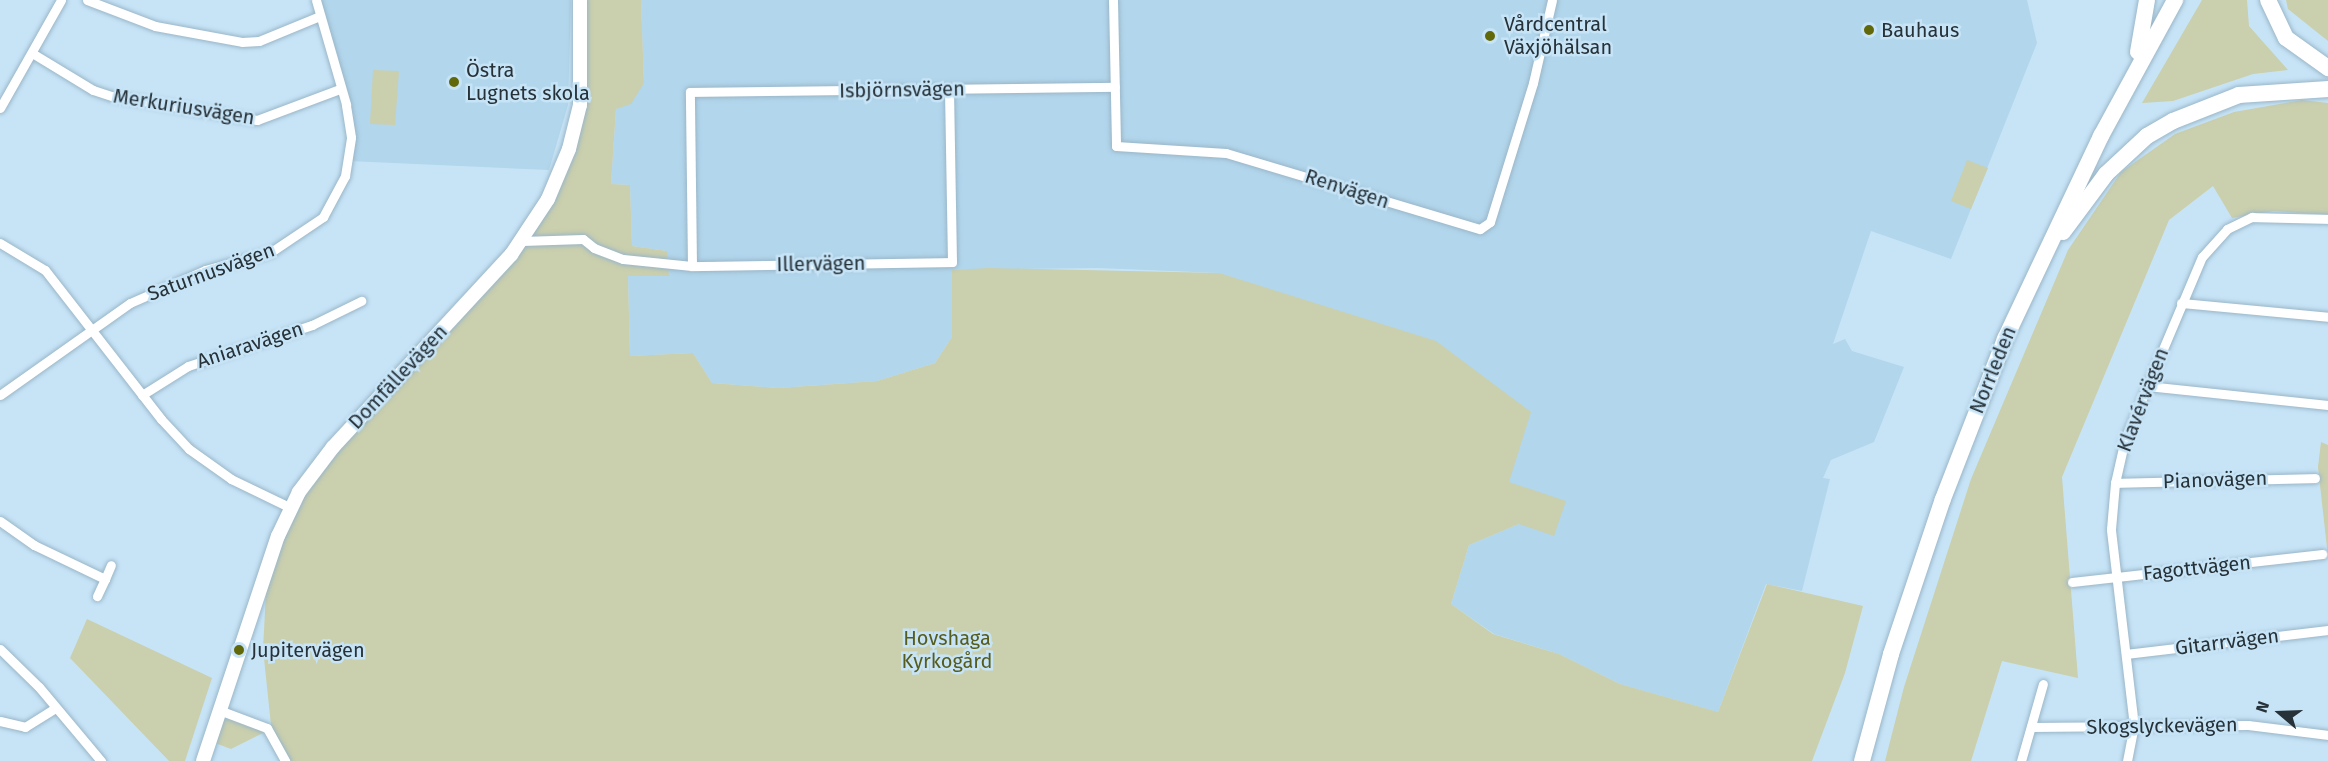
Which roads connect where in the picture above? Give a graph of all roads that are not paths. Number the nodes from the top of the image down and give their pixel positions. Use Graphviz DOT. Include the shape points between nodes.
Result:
graph roads {
  1 [pos="61,0"];
  2 [pos="87,0"];
  3 [pos="316,0"];
  4 [pos="580,0"];
  5 [pos="1113,0"];
  6 [pos="1552,0"];
  7 [pos="2147,0"];
  8 [pos="2175,0"];
  9 [pos="2183,0"];
  10 [pos="2268,0"];
  11 [pos="320,16"];
  12 [pos="32,53"];
  13 [pos="2328,68"];
  14 [pos="2130,79"];
  15 [pos="1115,87"];
  16 [pos="4,89"];
  17 [pos="340,89"];
  18 [pos="2328,89"];
  19 [pos="949,90"];
  20 [pos="0,108"];
  21 [pos="2328,219"];
  22 [pos="2063,232"];
  23 [pos="522,241"];
  24 [pos="0,243"];
  25 [pos="692,266"];
  26 [pos="361,301"];
  27 [pos="2181,303"];
  28 [pos="2328,317"];
  29 [pos="90,329"];
  30 [pos="2146,387"];
  31 [pos="0,395"];
  32 [pos="142,395"];
  33 [pos="2328,405"];
  34 [pos="2315,478"];
  35 [pos="2115,483"];
  36 [pos="291,508"];
  37 [pos="0,521"];
  38 [pos="2322,554"];
  39 [pos="111,565"];
  40 [pos="2115,577"];
  41 [pos="105,579"];
  42 [pos="2072,582"];
  43 [pos="96,596"];
  44 [pos="2328,630"];
  45 [pos="0,649"];
  46 [pos="2126,654"];
  47 [pos="2043,684"];
  48 [pos="55,708"];
  49 [pos="219,710"];
  50 [pos="0,721"];
  51 [pos="2134,726"];
  52 [pos="2031,727"];
  53 [pos="2328,735"];
  54 [pos="101,761"];
  55 [pos="203,761"];
  56 [pos="285,761"];
  57 [pos="1862,761"];
  58 [pos="1870,761"];
  59 [pos="2022,761"];
  60 [pos="2127,761"];
  1 -- 12 [label="street"];
  2 -- 11 [label="street" via="155,26 242,42 259,41"];
  3 -- 11 [label="street, Saturnusvägen"];
  4 -- 23 [label="street, Domfällevägen" via="583,62 577,120 560,175"];
  5 -- 15 [label="street, Renvägen"];
  6 -- 15 [label="street, Renvägen" via="1533,83 1490,222 1480,229 1226,153 1116,146"];
  7 -- 14 [label="highway"];
  8 -- 14 [label="highway, Norrleden"];
  9 -- 22 [label="highway, Norrleden" via="2121,110"];
  10 -- 13 [label="highway" via="2286,38"];
  11 -- 17 [label="street, Saturnusvägen"];
  12 -- 16 [label="street"];
  12 -- 17 [label="street, Merkuriusvägen" via="93,90 112,96 257,120"];
  14 -- 57 [label="highway, Norrleden" via="2043,253 1975,412 1907,604"];
  15 -- 19 [label="street, Isbjörnsvägen"];
  16 -- 20 [label="street"];
  17 -- 29 [label="street, Saturnusvägen" via="351,129 349,161 336,199 314,226 271,252 219,265 166,286"];
  18 -- 22 [label="highway" via="2239,95 2173,121 2147,136 2106,174"];
  19 -- 25 [label="street, Illervägen" via="952,262"];
  19 -- 25 [label="street, Isbjörnsvägen" via="690,92"];
  21 -- 27 [label="street, Klavérvägen" via="2252,217 2227,229 2202,256"];
  22 -- 58 [label="highway, Norrleden" via="2008,353 1951,501 1899,656"];
  23 -- 25 [label="street" via="583,239 594,248 623,259"];
  23 -- 36 [label="street, Domfällevägen" via="321,461"];
  24 -- 29 [label="street" via="45,270"];
  26 -- 32 [label="street, Aniaravägen" via="312,325 188,366"];
  27 -- 28 [label="street"];
  27 -- 30 [label="street, Klavérvägen"];
  29 -- 31 [label="street, Saturnusvägen"];
  29 -- 32 [label="street"];
  30 -- 33 [label="street"];
  30 -- 35 [label="street, Klavérvägen" via="2125,439"];
  32 -- 36 [label="street" via="189,449 231,479"];
  34 -- 35 [label="street, Pianovägen"];
  35 -- 40 [label="street, Klavérvägen" via="2111,529"];
  36 -- 49 [label="street, Domfällevägen"];
  37 -- 41 [label="street" via="34,545"];
  38 -- 40 [label="street, Fagottvägen"];
  39 -- 41 [label="street"];
  40 -- 42 [label="street, Fagottvägen"];
  40 -- 46 [label="street, Klavérvägen"];
  41 -- 43 [label="street"];
  44 -- 46 [label="street, Gitarrvägen"];
  45 -- 48 [label="street"];
  46 -- 51 [label="street, Klavérvägen"];
  47 -- 52 [label="street"];
  48 -- 50 [label="street" via="25,727"];
  48 -- 54 [label="street"];
  49 -- 55 [label="street, Domfällevägen"];
  49 -- 56 [label="street" via="267,728"];
  51 -- 52 [label="street, Skogslyckevägen"];
  51 -- 53 [label="street, Skogslyckevägen" via="2248,725"];
  51 -- 60 [label="street, Klavérvägen"];
  52 -- 59 [label="street"];
}
